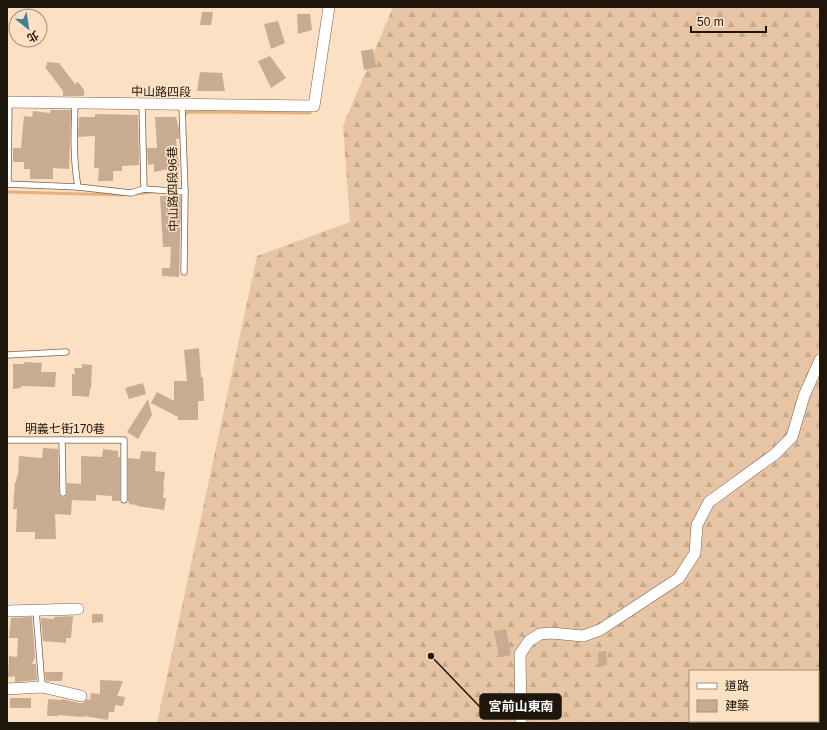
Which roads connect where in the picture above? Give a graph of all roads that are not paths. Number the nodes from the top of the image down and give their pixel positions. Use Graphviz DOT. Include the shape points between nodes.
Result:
graph roads {
  1 [pos="329,7"];
  2 [pos="8,102"];
  3 [pos="75,103"];
  4 [pos="142,104"];
  5 [pos="182,105"];
  6 [pos="8,184"];
  7 [pos="78,187"];
  8 [pos="144,189"];
  9 [pos="185,192"];
  10 [pos="184,272"];
  11 [pos="66,352"];
  12 [pos="7,355"];
  13 [pos="820,360"];
  14 [pos="7,440"];
  15 [pos="62,440"];
  16 [pos="63,493"];
  17 [pos="124,500"];
  18 [pos="78,609"];
  19 [pos="36,610"];
  20 [pos="7,611"];
  21 [pos="42,687"];
  22 [pos="7,689"];
  23 [pos="81,696"];
  24 [pos="521,723"];
  1 -- 5 [label="street, 中山路四段" via="314,106"];
  2 -- 3 [label="street, 中山路四段"];
  2 -- 6 [label="lane"];
  3 -- 4 [label="street, 中山路四段"];
  3 -- 7 [label="lane" via="74,154"];
  4 -- 5 [label="street, 中山路四段"];
  4 -- 8 [label="lane"];
  5 -- 9 [label="lane, 中山路四段96巷"];
  6 -- 7 [label="lane"];
  7 -- 8 [label="lane" via="131,192"];
  8 -- 9 [label="lane"];
  9 -- 10 [label="lane, 中山路四段96巷"];
  11 -- 12 [label="lane"];
  13 -- 24 [label="street" via="804,396 792,437 775,454 709,502 697,525 695,553 680,578 600,630 583,636 540,634 529,641 520,654"];
  14 -- 15 [label="lane, 明義七街170巷"];
  15 -- 16 [label="lane"];
  15 -- 17 [label="lane, 明義七街170巷" via="124,440"];
  18 -- 19 [label="street"];
  19 -- 20 [label="street"];
  19 -- 21 [label="lane"];
  21 -- 22 [label="street"];
  21 -- 23 [label="street"];
}
